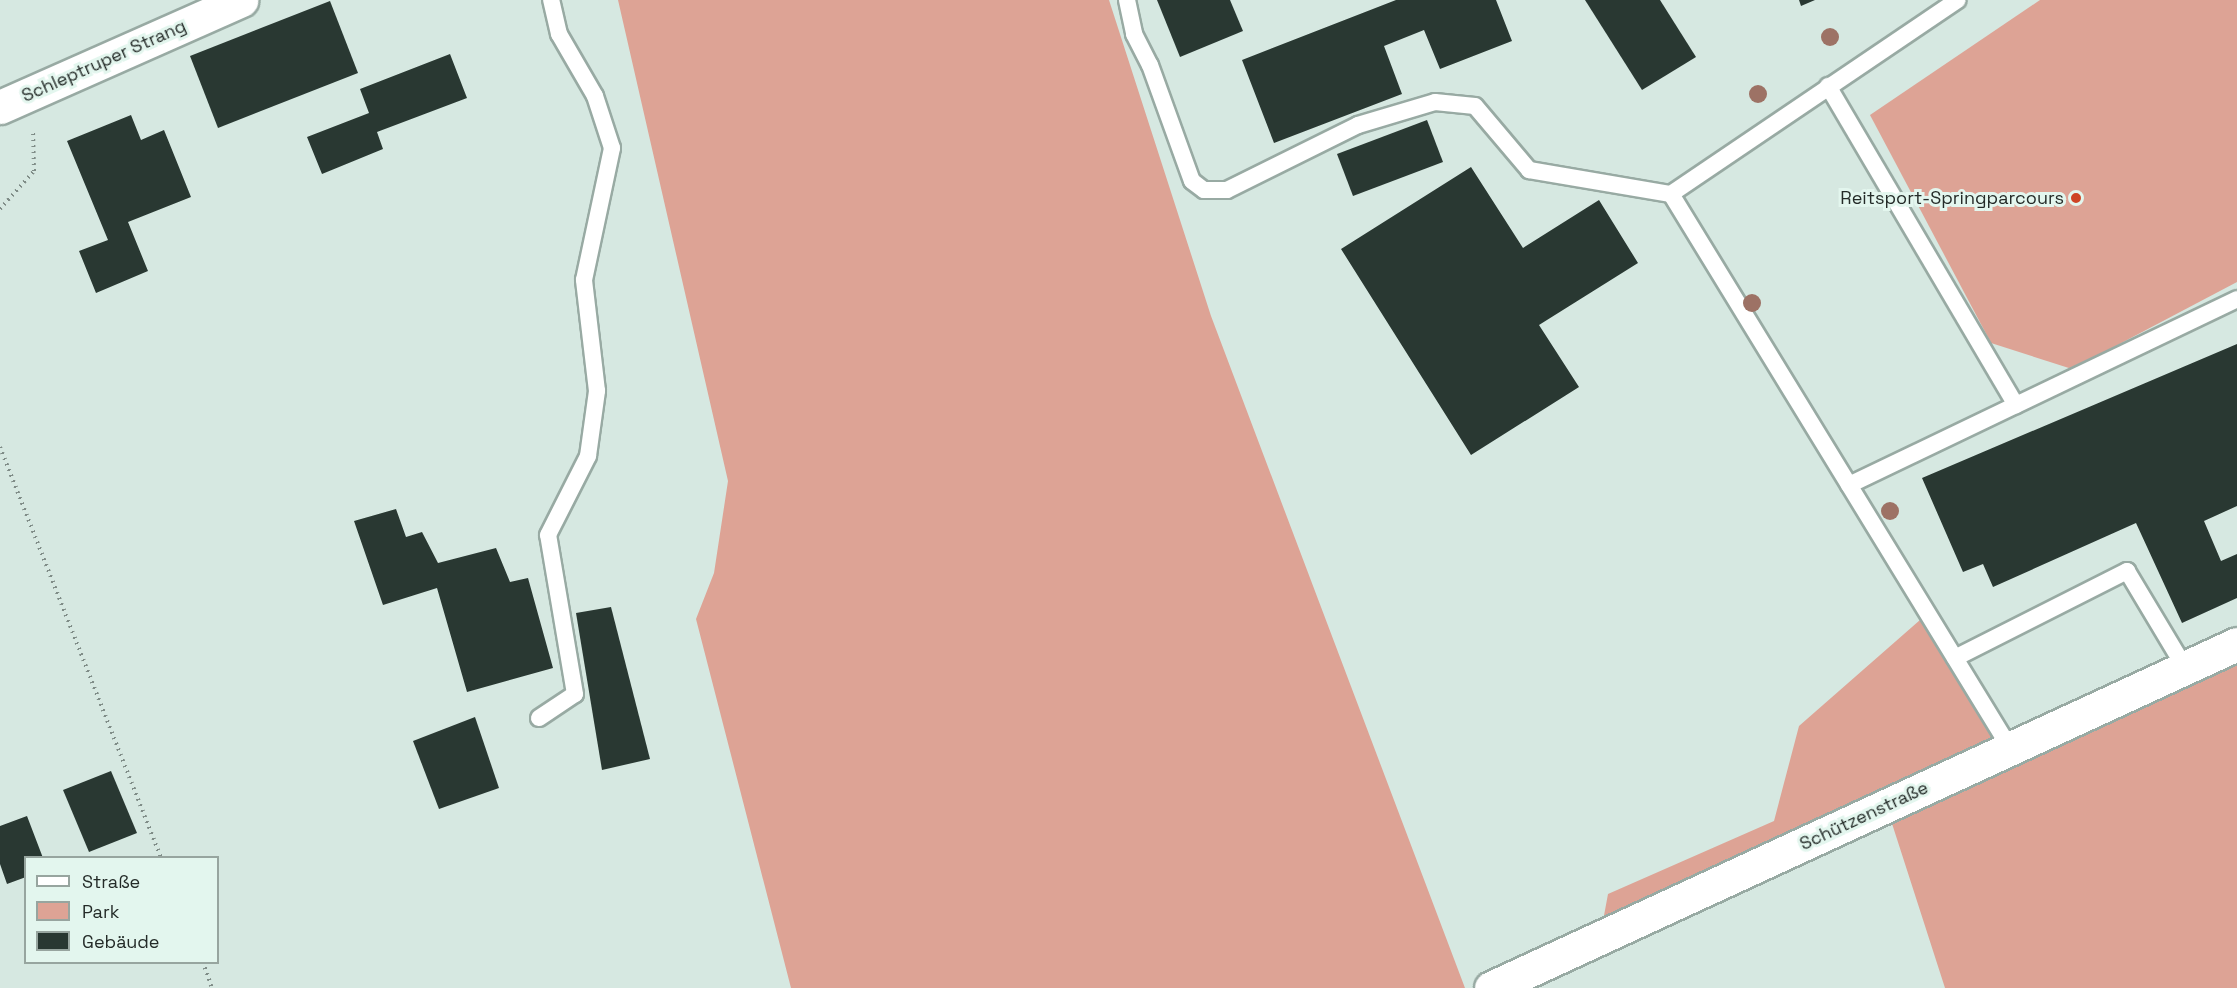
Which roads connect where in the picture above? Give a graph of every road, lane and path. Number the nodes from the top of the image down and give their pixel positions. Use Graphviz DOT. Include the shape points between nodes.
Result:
graph roads {
  1 [pos="242,0"];
  2 [pos="551,0"];
  3 [pos="1127,0"];
  4 [pos="1957,0"];
  5 [pos="1828,86"];
  6 [pos="12,102"];
  7 [pos="1671,194"];
  8 [pos="0,210"];
  9 [pos="2237,300"];
  10 [pos="2016,405"];
  11 [pos="0,447"];
  12 [pos="1849,485"];
  13 [pos="2237,644"];
  14 [pos="1955,658"];
  15 [pos="2184,668"];
  16 [pos="539,718"];
  17 [pos="2010,748"];
  18 [pos="160,856"];
  19 [pos="203,964"];
  20 [pos="212,988"];
  21 [pos="1491,988"];
  1 -- 6 [label="street, Schleptruper Strang"];
  2 -- 16 [label="lane" via="560,34 595,96 612,148 584,280 597,391 588,456 548,535 575,694"];
  3 -- 7 [label="lane" via="1134,34 1150,65 1192,181 1204,190 1227,190 1358,125 1435,102 1475,106 1529,170"];
  4 -- 5 [label="lane"];
  5 -- 7 [label="lane"];
  5 -- 10 [label="lane"];
  6 -- 8 [label="path" via="33,121 34,171"];
  7 -- 12 [label="lane"];
  9 -- 10 [label="lane"];
  10 -- 12 [label="lane"];
  11 -- 18 [label="path"];
  12 -- 14 [label="lane"];
  13 -- 15 [label="street, Schützenstraße"];
  14 -- 15 [label="lane" via="2127,571"];
  14 -- 17 [label="lane"];
  15 -- 17 [label="street, Schützenstraße"];
  17 -- 21 [label="street, Schützenstraße"];
  19 -- 20 [label="path"];
}
